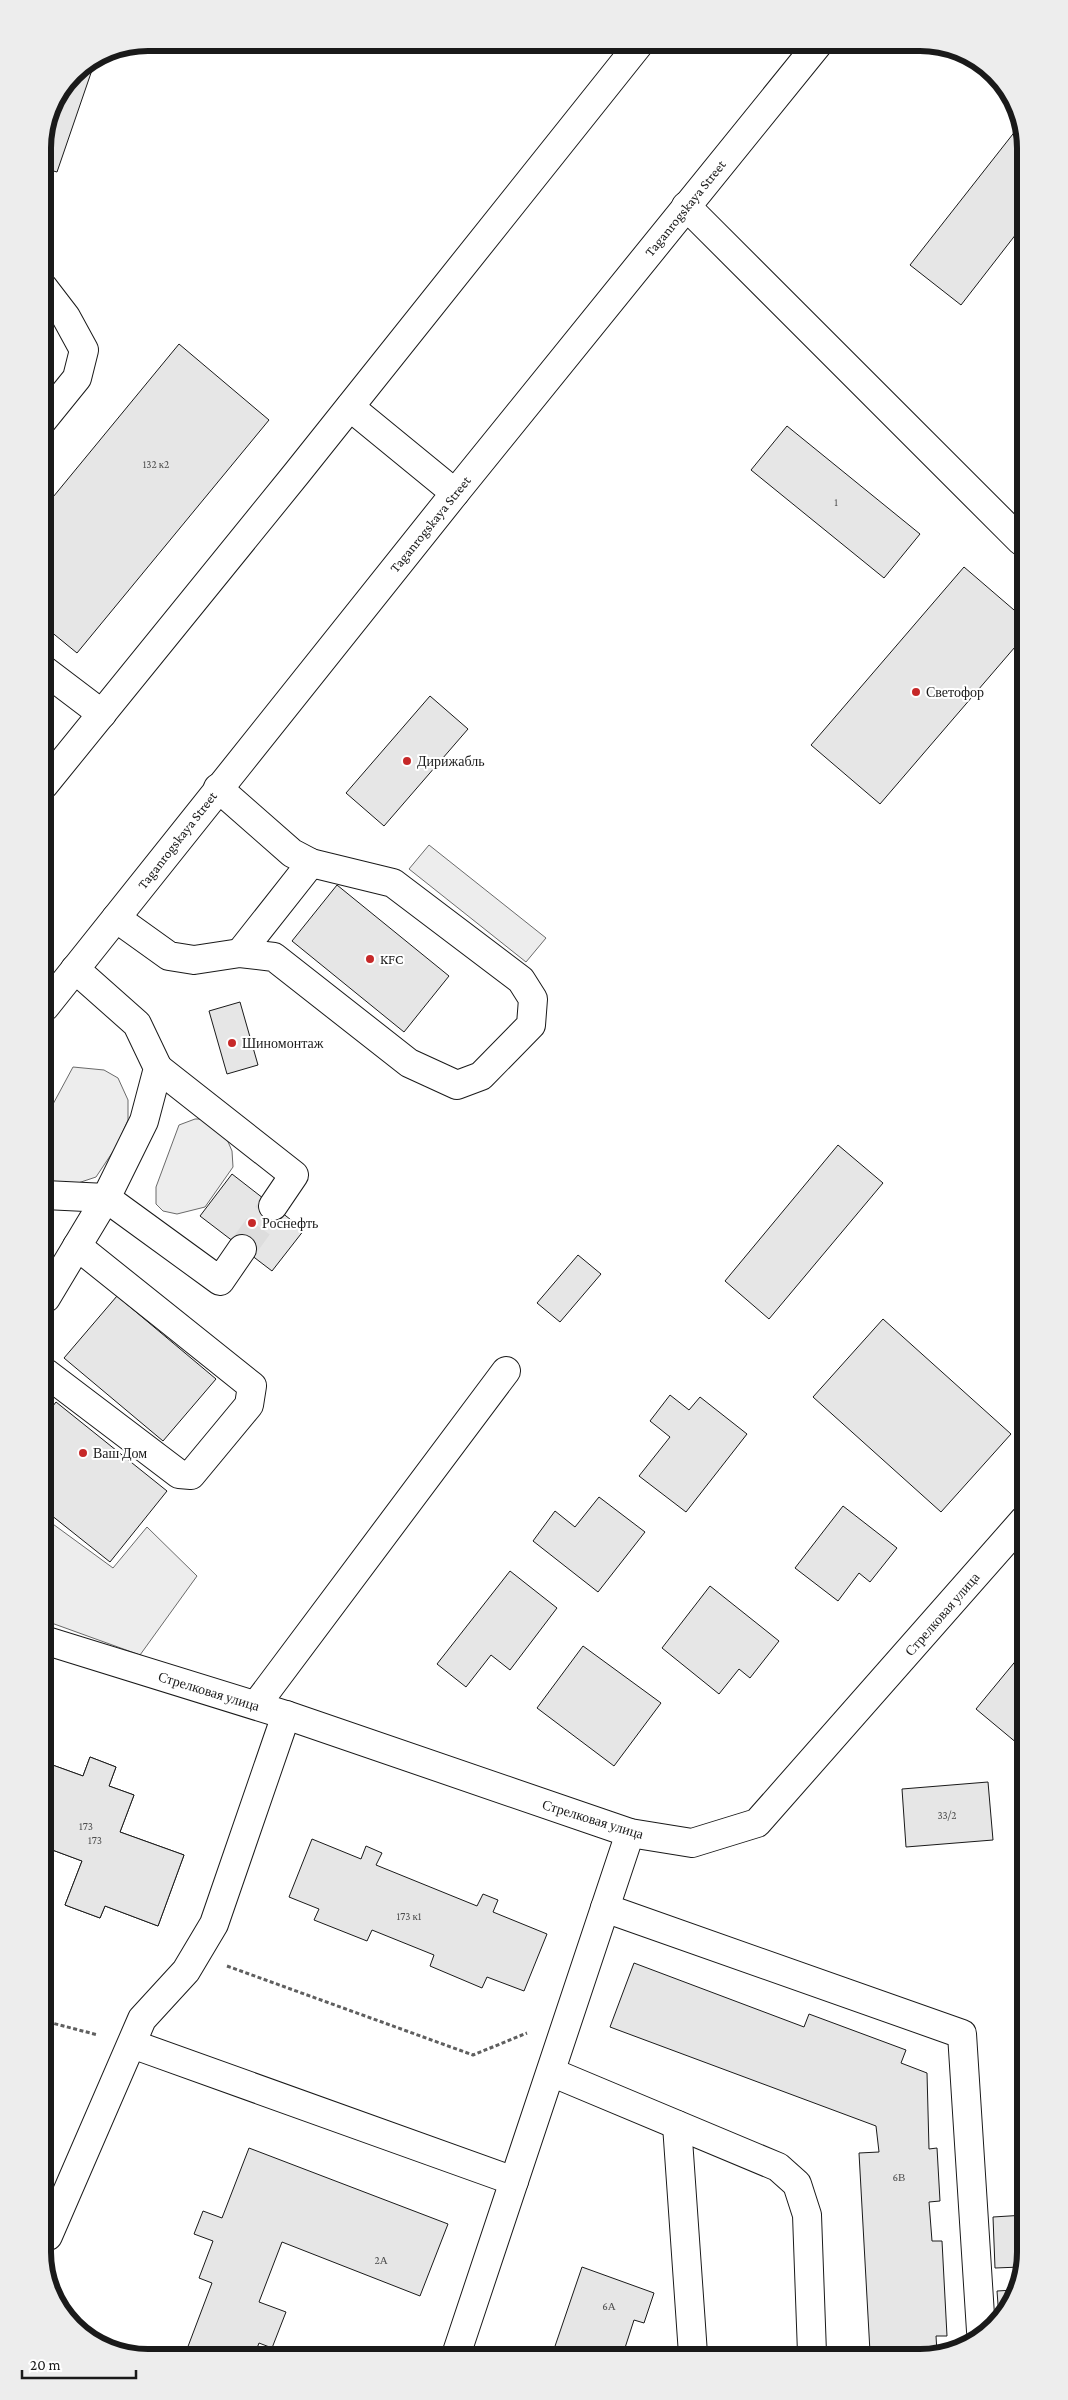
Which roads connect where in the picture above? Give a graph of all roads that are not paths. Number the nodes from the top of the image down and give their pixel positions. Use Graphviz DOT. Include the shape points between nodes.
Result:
graph roads {
  1 [pos="634,51"];
  2 [pos="812,51"];
  3 [pos="686,206"];
  4 [pos="51,297"];
  5 [pos="350,407"];
  6 [pos="51,410"];
  7 [pos="455,493"];
  8 [pos="1017,536"];
  9 [pos="51,675"];
  10 [pos="102,714"];
  11 [pos="51,776"];
  12 [pos="218,788"];
  13 [pos="311,863"];
  14 [pos="116,918"];
  15 [pos="240,953"];
  16 [pos="75,969"];
  17 [pos="51,999"];
  18 [pos="158,1068"];
  19 [pos="51,1195"];
  20 [pos="106,1198"];
  21 [pos="273,1206"];
  22 [pos="78,1246"];
  23 [pos="242,1249"];
  24 [pos="51,1290"];
  25 [pos="506,1371"];
  26 [pos="51,1377"];
  27 [pos="1017,1528"];
  28 [pos="51,1643"];
  29 [pos="256,1705"];
  30 [pos="286,1714"];
  31 [pos="630,1833"];
  32 [pos="605,1908"];
  33 [pos="132,2044"];
  34 [pos="550,2072"];
  35 [pos="677,2125"];
  36 [pos="514,2181"];
  37 [pos="51,2229"];
  38 [pos="981,2328"];
  39 [pos="458,2349"];
  40 [pos="693,2349"];
  41 [pos="812,2349"];
  1 -- 5 [label="street"];
  2 -- 3 [label="street, Taganrogskaya Street"];
  3 -- 7 [label="street, Taganrogskaya Street"];
  3 -- 8 [label="street"];
  4 -- 6 [label="street" via="84,350 76,378"];
  5 -- 7 [label="street"];
  5 -- 10 [label="street"];
  7 -- 12 [label="street, Taganrogskaya Street"];
  9 -- 10 [label="street"];
  10 -- 11 [label="street"];
  12 -- 13 [label="street" via="292,853"];
  12 -- 14 [label="street, Taganrogskaya Street"];
  13 -- 15 [label="street"];
  13 -- 15 [label="street" via="393,883 521,980 533,999 531,1025 482,1076 457,1085 409,1063 274,957"];
  14 -- 15 [label="street" via="169,956 194,960"];
  14 -- 16 [label="street, Taganrogskaya Street"];
  16 -- 17 [label="street, Taganrogskaya Street"];
  16 -- 18 [label="street" via="137,1024"];
  18 -- 20 [label="street" via="144,1121"];
  18 -- 21 [label="street" via="294,1175"];
  19 -- 20 [label="street"];
  20 -- 22 [label="street"];
  20 -- 23 [label="street" via="220,1281"];
  22 -- 24 [label="street"];
  22 -- 26 [label="street" via="252,1386 249,1405 192,1474 179,1474"];
  25 -- 29 [label="street"];
  27 -- 31 [label="street, Стрелковая улица" via="757,1824 692,1843"];
  28 -- 29 [label="street, Стрелковая улица"];
  29 -- 30 [label="street, Стрелковая улица"];
  30 -- 31 [label="street, Стрелковая улица"];
  30 -- 33 [label="street" via="214,1924 186,1971 142,2019"];
  31 -- 32 [label="street"];
  32 -- 34 [label="street"];
  32 -- 38 [label="street" via="962,2034"];
  33 -- 36 [label="street"];
  33 -- 37 [label="street"];
  34 -- 35 [label="street"];
  34 -- 36 [label="street"];
  35 -- 40 [label="street"];
  35 -- 41 [label="street" via="778,2167 797,2184 808,2215"];
  36 -- 39 [label="street"];
}
